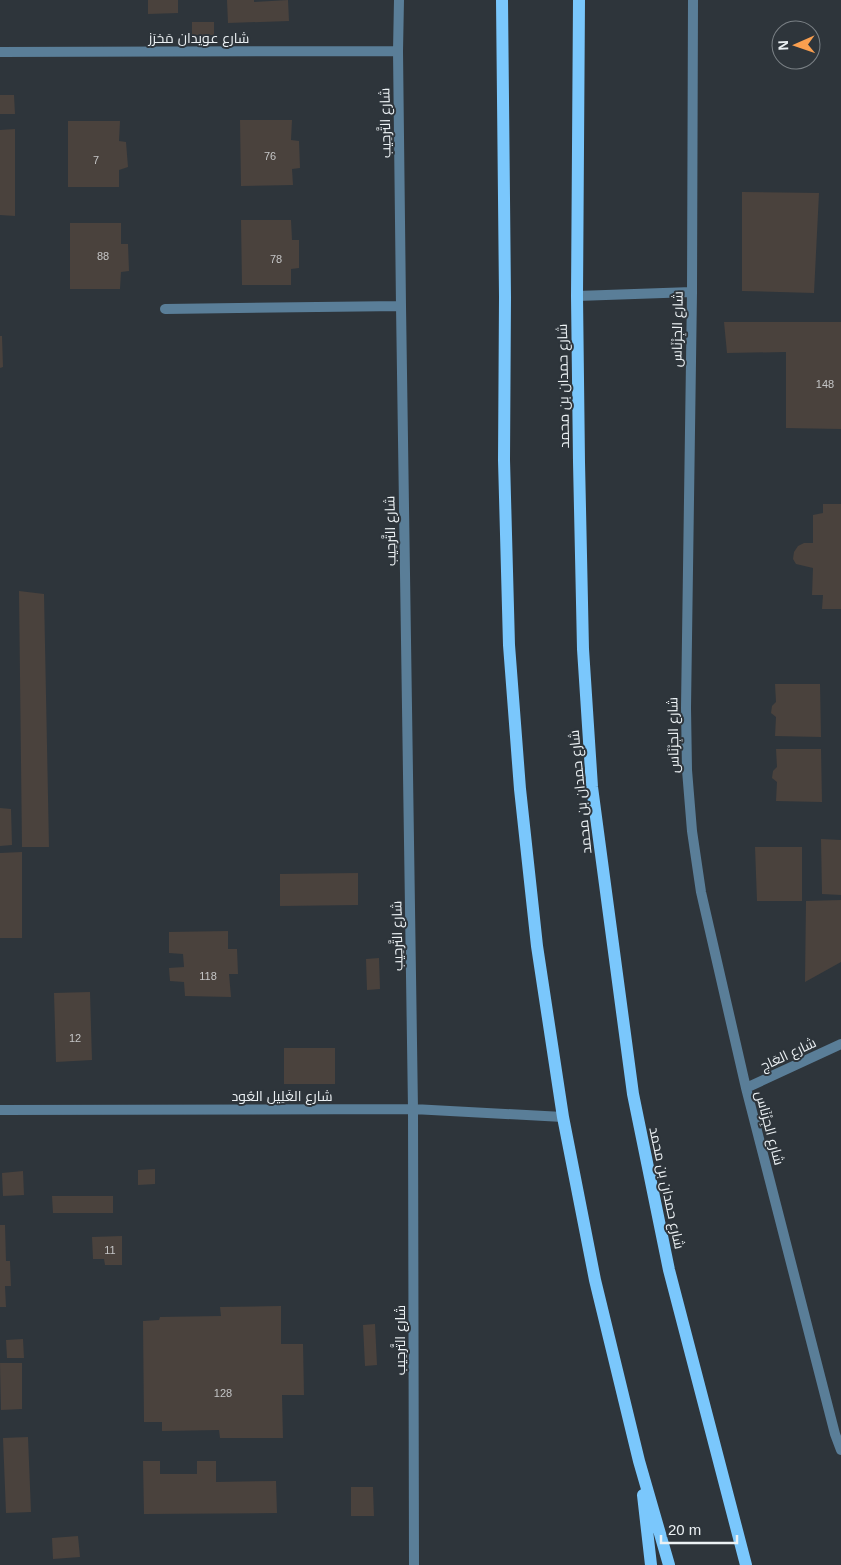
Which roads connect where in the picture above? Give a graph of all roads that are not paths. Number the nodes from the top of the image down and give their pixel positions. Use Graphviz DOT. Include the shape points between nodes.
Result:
graph roads {
  1 [pos="399,0"];
  2 [pos="502,0"];
  3 [pos="579,0"];
  4 [pos="693,0"];
  5 [pos="398,51"];
  6 [pos="0,52"];
  7 [pos="692,292"];
  8 [pos="577,296"];
  9 [pos="401,306"];
  10 [pos="165,309"];
  11 [pos="841,1044"];
  12 [pos="746,1088"];
  13 [pos="413,1109"];
  14 [pos="0,1110"];
  15 [pos="563,1117"];
  16 [pos="841,1450"];
  17 [pos="639,1461"];
  18 [pos="414,1565"];
  19 [pos="651,1565"];
  20 [pos="669,1565"];
  21 [pos="746,1565"];
  1 -- 5 [label="street, شارع التَّرحِيب"];
  2 -- 15 [label="main road" via="504,460 509,645 537,946"];
  3 -- 8 [label="main road, شارع حمدان بن محمد"];
  4 -- 7 [label="street, شارع الجِرْنَاس"];
  5 -- 6 [label="street, شارع عويدان مَخرَز"];
  5 -- 9 [label="street, شارع التَّرحِيب"];
  7 -- 8 [label="street"];
  7 -- 12 [label="street, شارع الجِرْنَاس" via="687,770 701,892"];
  8 -- 21 [label="main road, شارع حمدان بن محمد" via="582,649 592,786 613,950 633,1094 669,1270"];
  9 -- 10 [label="street"];
  9 -- 13 [label="street, شارع التَّرحِيب"];
  11 -- 12 [label="street, شارع العَاج"];
  12 -- 16 [label="street, شارع الجِرْنَاس"];
  13 -- 14 [label="street, شارع الغَلِيل العُود"];
  13 -- 15 [label="street, شارع الغَلِيل العُود"];
  13 -- 18 [label="street, شارع التَّرحِيب"];
  15 -- 17 [label="main road" via="595,1280"];
  17 -- 19 [label="main road"];
  17 -- 20 [label="main road"];
}
